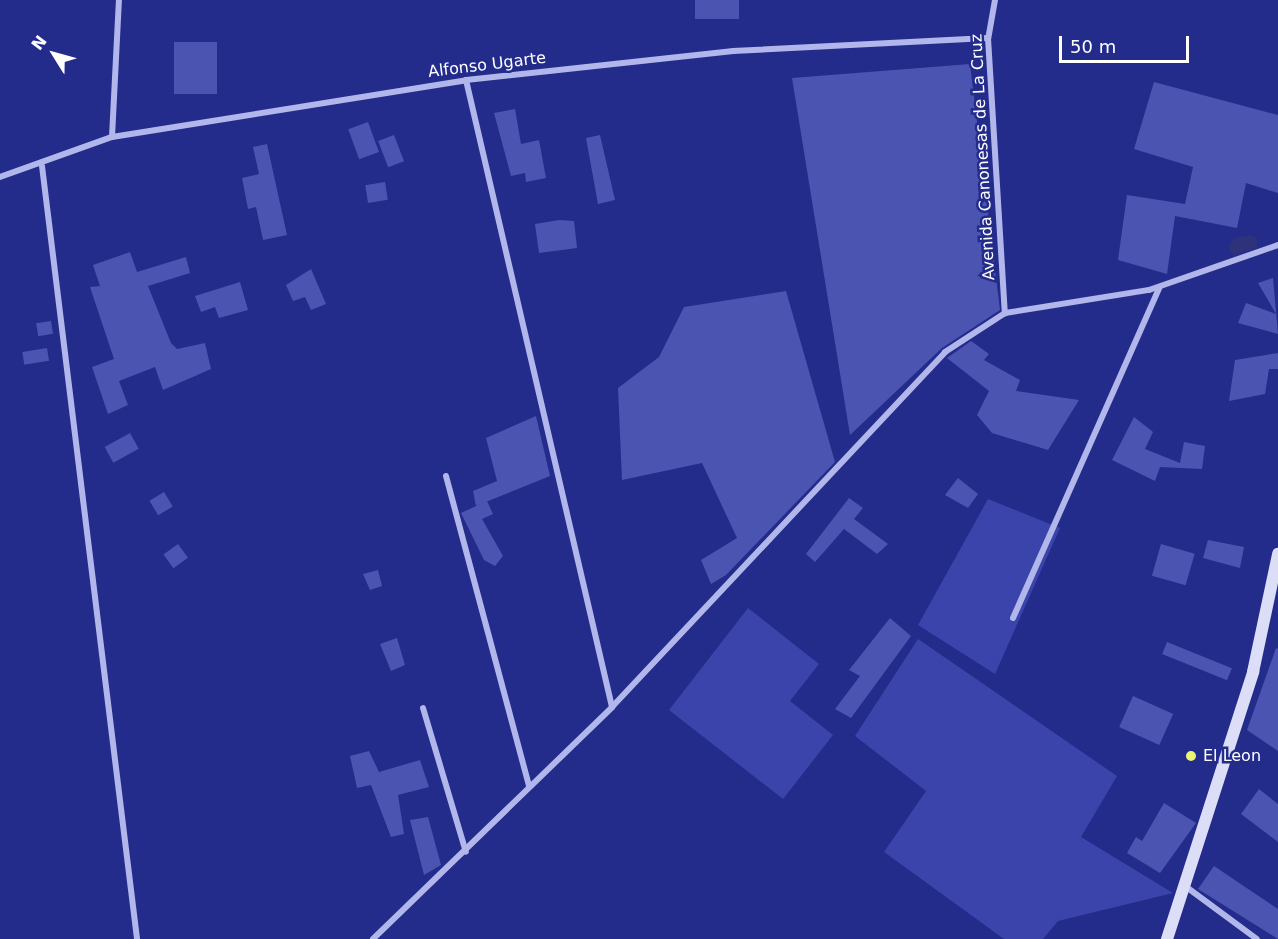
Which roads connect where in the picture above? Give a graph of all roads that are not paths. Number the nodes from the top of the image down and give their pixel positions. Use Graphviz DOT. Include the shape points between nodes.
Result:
graph roads {
  1 [pos="119,0"];
  2 [pos="995,0"];
  3 [pos="988,38"];
  4 [pos="466,80"];
  5 [pos="112,137"];
  6 [pos="42,166"];
  7 [pos="0,177"];
  8 [pos="1278,245"];
  9 [pos="1160,287"];
  10 [pos="1005,313"];
  11 [pos="446,476"];
  12 [pos="1278,554"];
  13 [pos="1013,618"];
  14 [pos="612,707"];
  15 [pos="423,708"];
  16 [pos="529,786"];
  17 [pos="466,852"];
  18 [pos="1184,886"];
  19 [pos="137,939"];
  20 [pos="373,939"];
  21 [pos="1167,939"];
  22 [pos="1257,939"];
  1 -- 5 [label="street"];
  2 -- 3 [label="street, Avenida Canonesas de La Cruz"];
  3 -- 4 [label="street, Alfonso Ugarte" via="734,51"];
  3 -- 10 [label="street, Avenida Canonesas de La Cruz"];
  4 -- 5 [label="street, Alfonso Ugarte"];
  4 -- 14 [label="street"];
  5 -- 6 [label="street, Alfonso Ugarte"];
  6 -- 7 [label="street, Alfonso Ugarte"];
  6 -- 19 [label="street"];
  8 -- 9 [label="street"];
  9 -- 10 [label="street"];
  9 -- 13 [label="street"];
  10 -- 14 [label="street" via="945,352 916,379"];
  11 -- 16 [label="street"];
  12 -- 18 [label="main road" via="1253,672"];
  14 -- 16 [label="street"];
  15 -- 17 [label="street"];
  16 -- 17 [label="street"];
  17 -- 20 [label="street"];
  18 -- 21 [label="main road"];
  18 -- 22 [label="street"];
}
